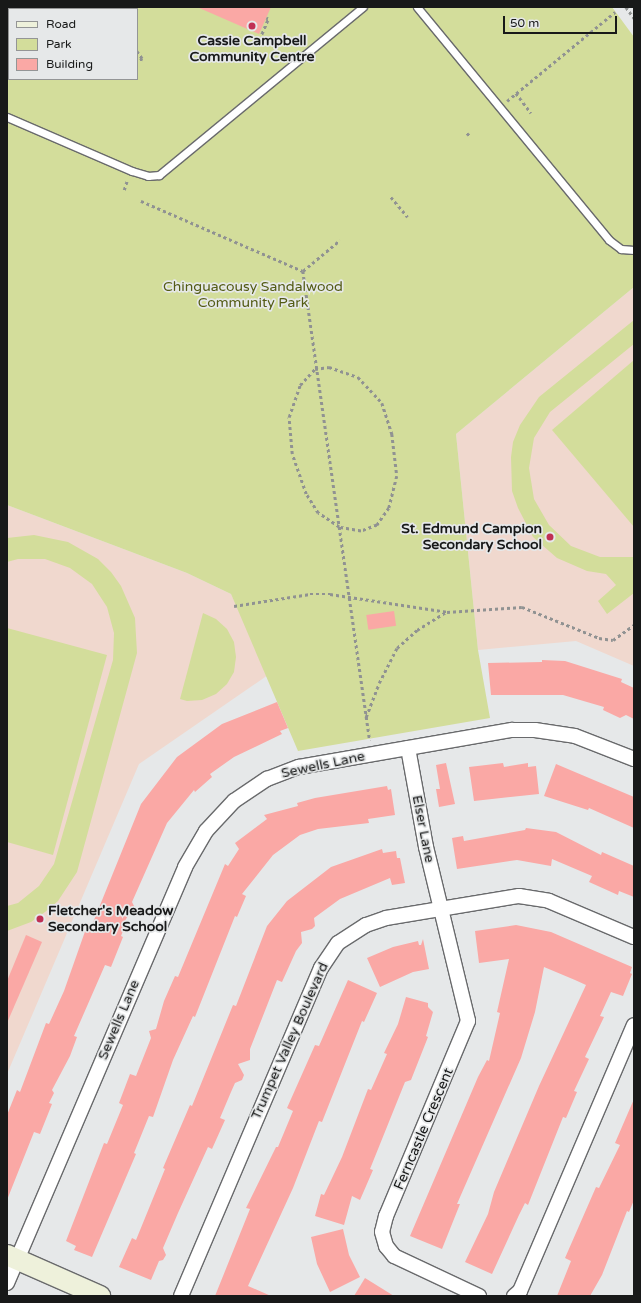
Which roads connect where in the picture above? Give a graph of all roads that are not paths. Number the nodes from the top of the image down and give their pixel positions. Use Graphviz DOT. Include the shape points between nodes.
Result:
graph roads {
  1 [pos="362,7"];
  2 [pos="417,7"];
  3 [pos="7,117"];
  4 [pos="634,250"];
  5 [pos="408,748"];
  6 [pos="634,759"];
  7 [pos="441,908"];
  8 [pos="634,937"];
  9 [pos="634,1024"];
  10 [pos="12,1257"];
  11 [pos="7,1284"];
  12 [pos="100,1296"];
  13 [pos="181,1296"];
  14 [pos="479,1296"];
  15 [pos="514,1296"];
  1 -- 3 [label="lane" via="158,174 148,176 132,171"];
  2 -- 4 [label="lane" via="609,240 621,249"];
  5 -- 6 [label="street, Sewells Lane" via="512,730 536,730 575,736"];
  5 -- 7 [label="street, Elser Lane" via="426,847"];
  5 -- 10 [label="street, Sewells Lane" via="282,772 254,786 234,801 206,831 185,867"];
  7 -- 8 [label="street, Trumpet Valley Boulevard" via="519,896 534,897"];
  7 -- 13 [label="street, Trumpet Valley Boulevard" via="376,921 338,943 320,968"];
  7 -- 14 [label="street, Ferncastle Crescent" via="468,1021 386,1216 382,1232 386,1246 394,1256"];
  9 -- 15 [label="street" via="520,1291"];
  10 -- 11 [label="street, Sewells Lane"];
  10 -- 12 [label="street"];
}
